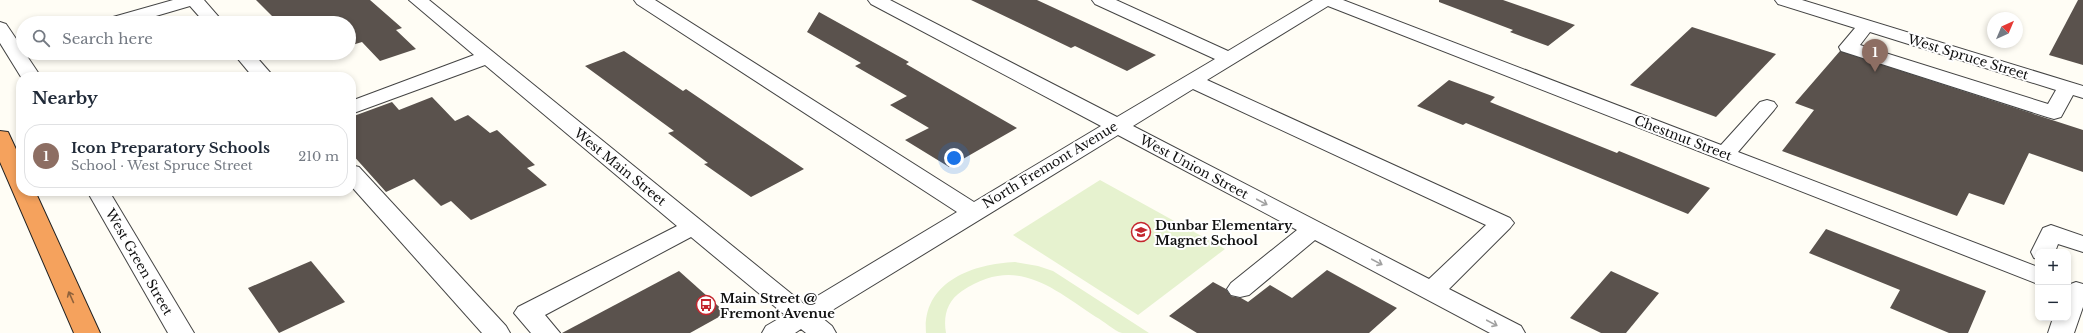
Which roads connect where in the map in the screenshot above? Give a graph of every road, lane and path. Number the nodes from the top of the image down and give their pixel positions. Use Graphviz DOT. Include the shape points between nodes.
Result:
graph roads {
  1 [pos="193,0"];
  2 [pos="418,0"];
  3 [pos="643,0"];
  4 [pos="878,0"];
  5 [pos="1101,0"];
  6 [pos="1327,0"];
  7 [pos="1784,0"];
  8 [pos="137,16"];
  9 [pos="209,16"];
  10 [pos="1866,26"];
  11 [pos="0,28"];
  12 [pos="16,47"];
  13 [pos="487,57"];
  14 [pos="1229,58"];
  15 [pos="23,60"];
  16 [pos="249,60"];
  17 [pos="29,72"];
  18 [pos="260,72"];
  19 [pos="1192,81"];
  20 [pos="2075,90"];
  21 [pos="356,106"];
  22 [pos="1767,106"];
  23 [pos="1116,125"];
  24 [pos="0,137"];
  25 [pos="1724,154"];
  26 [pos="16,174"];
  27 [pos="356,178"];
  28 [pos="26,196"];
  29 [pos="101,196"];
  30 [pos="973,212"];
  31 [pos="693,226"];
  32 [pos="1314,230"];
  33 [pos="2083,244"];
  34 [pos="2044,249"];
  35 [pos="2035,271"];
  36 [pos="1240,289"];
  37 [pos="1432,291"];
  38 [pos="803,317"];
  39 [pos="2065,321"];
  40 [pos="87,333"];
  41 [pos="181,333"];
  42 [pos="497,333"];
  43 [pos="547,333"];
  44 [pos="775,333"];
  45 [pos="822,333"];
  46 [pos="1512,333"];
  47 [pos="2061,333"];
  1 -- 8 [label="street"];
  1 -- 9 [label="street"];
  2 -- 13 [label="street, West Main Street"];
  3 -- 30 [label="street"];
  4 -- 23 [label="street, West Union Street"];
  5 -- 14 [label="street"];
  6 -- 14 [label="street, North Fremont Avenue"];
  6 -- 25 [label="street, Chestnut Street"];
  7 -- 10 [label="street, West Spruce Street"];
  10 -- 20 [label="street, West Spruce Street"];
  10 -- 20 [label="street" via="1848,47 2054,113"];
  11 -- 12 [label="street"];
  13 -- 21 [label="street"];
  13 -- 31 [label="street, West Main Street"];
  14 -- 19 [label="street, North Fremont Avenue"];
  15 -- 17 [label="street"];
  16 -- 18 [label="street"];
  19 -- 23 [label="street, North Fremont Avenue"];
  19 -- 37 [label="street" via="1502,223"];
  22 -- 25 [label="street"];
  23 -- 30 [label="street, North Fremont Avenue"];
  23 -- 32 [label="street, West Union Street, one-way"];
  24 -- 26 [label="highway"];
  25 -- 35 [label="street, Chestnut Street"];
  27 -- 42 [label="street"];
  40 -- 28 [label="highway, one-way"];
  29 -- 41 [label="street, West Green Street"];
  30 -- 38 [label="street, North Fremont Avenue"];
  31 -- 38 [label="street, West Main Street"];
  31 -- 43 [label="street" via="527,313"];
  32 -- 36 [label="street"];
  32 -- 37 [label="street, West Union Street, one-way"];
  33 -- 34 [label="street" via="2052,233"];
  37 -- 46 [label="street, West Union Street, one-way"];
  38 -- 44 [label="street, North Fremont Avenue"];
  38 -- 45 [label="street, West Main Street"];
  39 -- 47 [label="street"];
}
